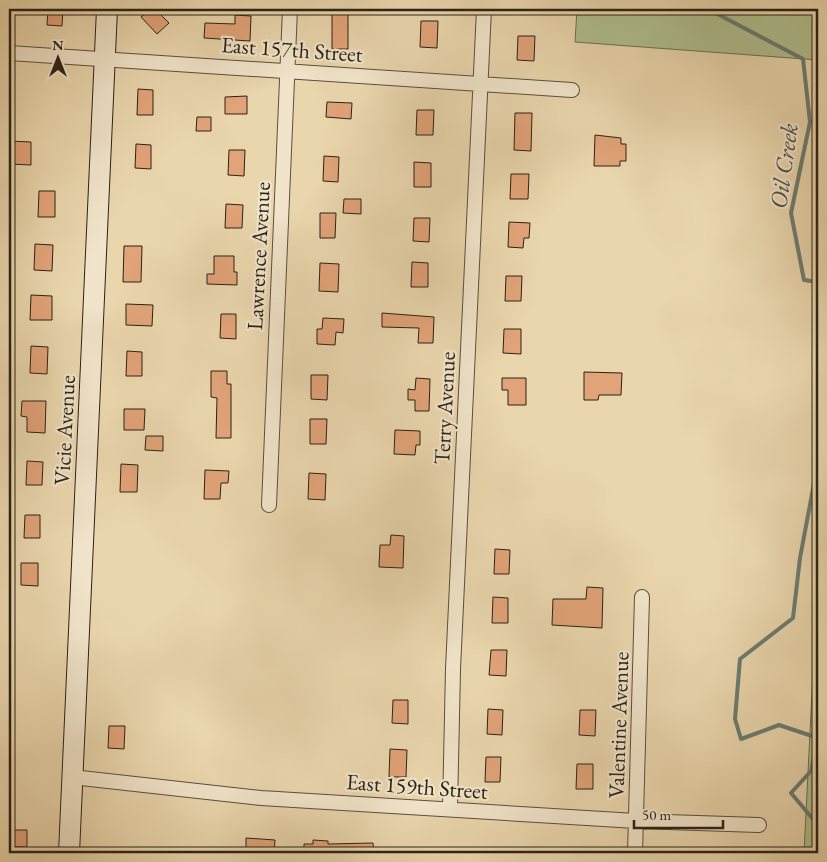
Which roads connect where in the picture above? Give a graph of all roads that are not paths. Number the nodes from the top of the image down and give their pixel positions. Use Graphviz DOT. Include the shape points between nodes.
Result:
graph roads {
  1 [pos="106,9"];
  2 [pos="290,9"];
  3 [pos="484,9"];
  4 [pos="9,53"];
  5 [pos="104,58"];
  6 [pos="287,70"];
  7 [pos="482,83"];
  8 [pos="572,90"];
  9 [pos="269,505"];
  10 [pos="642,597"];
  11 [pos="72,777"];
  12 [pos="450,809"];
  13 [pos="636,821"];
  14 [pos="759,825"];
  15 [pos="69,853"];
  16 [pos="635,853"];
  1 -- 5 [label="street, Vicie Avenue"];
  2 -- 6 [label="street, Lawrence Avenue"];
  3 -- 7 [label="street, Terry Avenue"];
  4 -- 5 [label="street, East 157th Street"];
  5 -- 6 [label="street, East 157th Street"];
  5 -- 11 [label="street, Vicie Avenue"];
  6 -- 7 [label="street, East 157th Street"];
  6 -- 9 [label="street, Lawrence Avenue"];
  7 -- 8 [label="street, East 157th Street"];
  7 -- 12 [label="street, Terry Avenue" via="453,660"];
  10 -- 13 [label="street, Valentine Avenue"];
  11 -- 12 [label="street, East 159th Street" via="261,798"];
  11 -- 15 [label="street, Vicie Avenue"];
  12 -- 13 [label="street, East 159th Street"];
  13 -- 14 [label="street, East 159th Street"];
  13 -- 16 [label="street, Valentine Avenue"];
}
